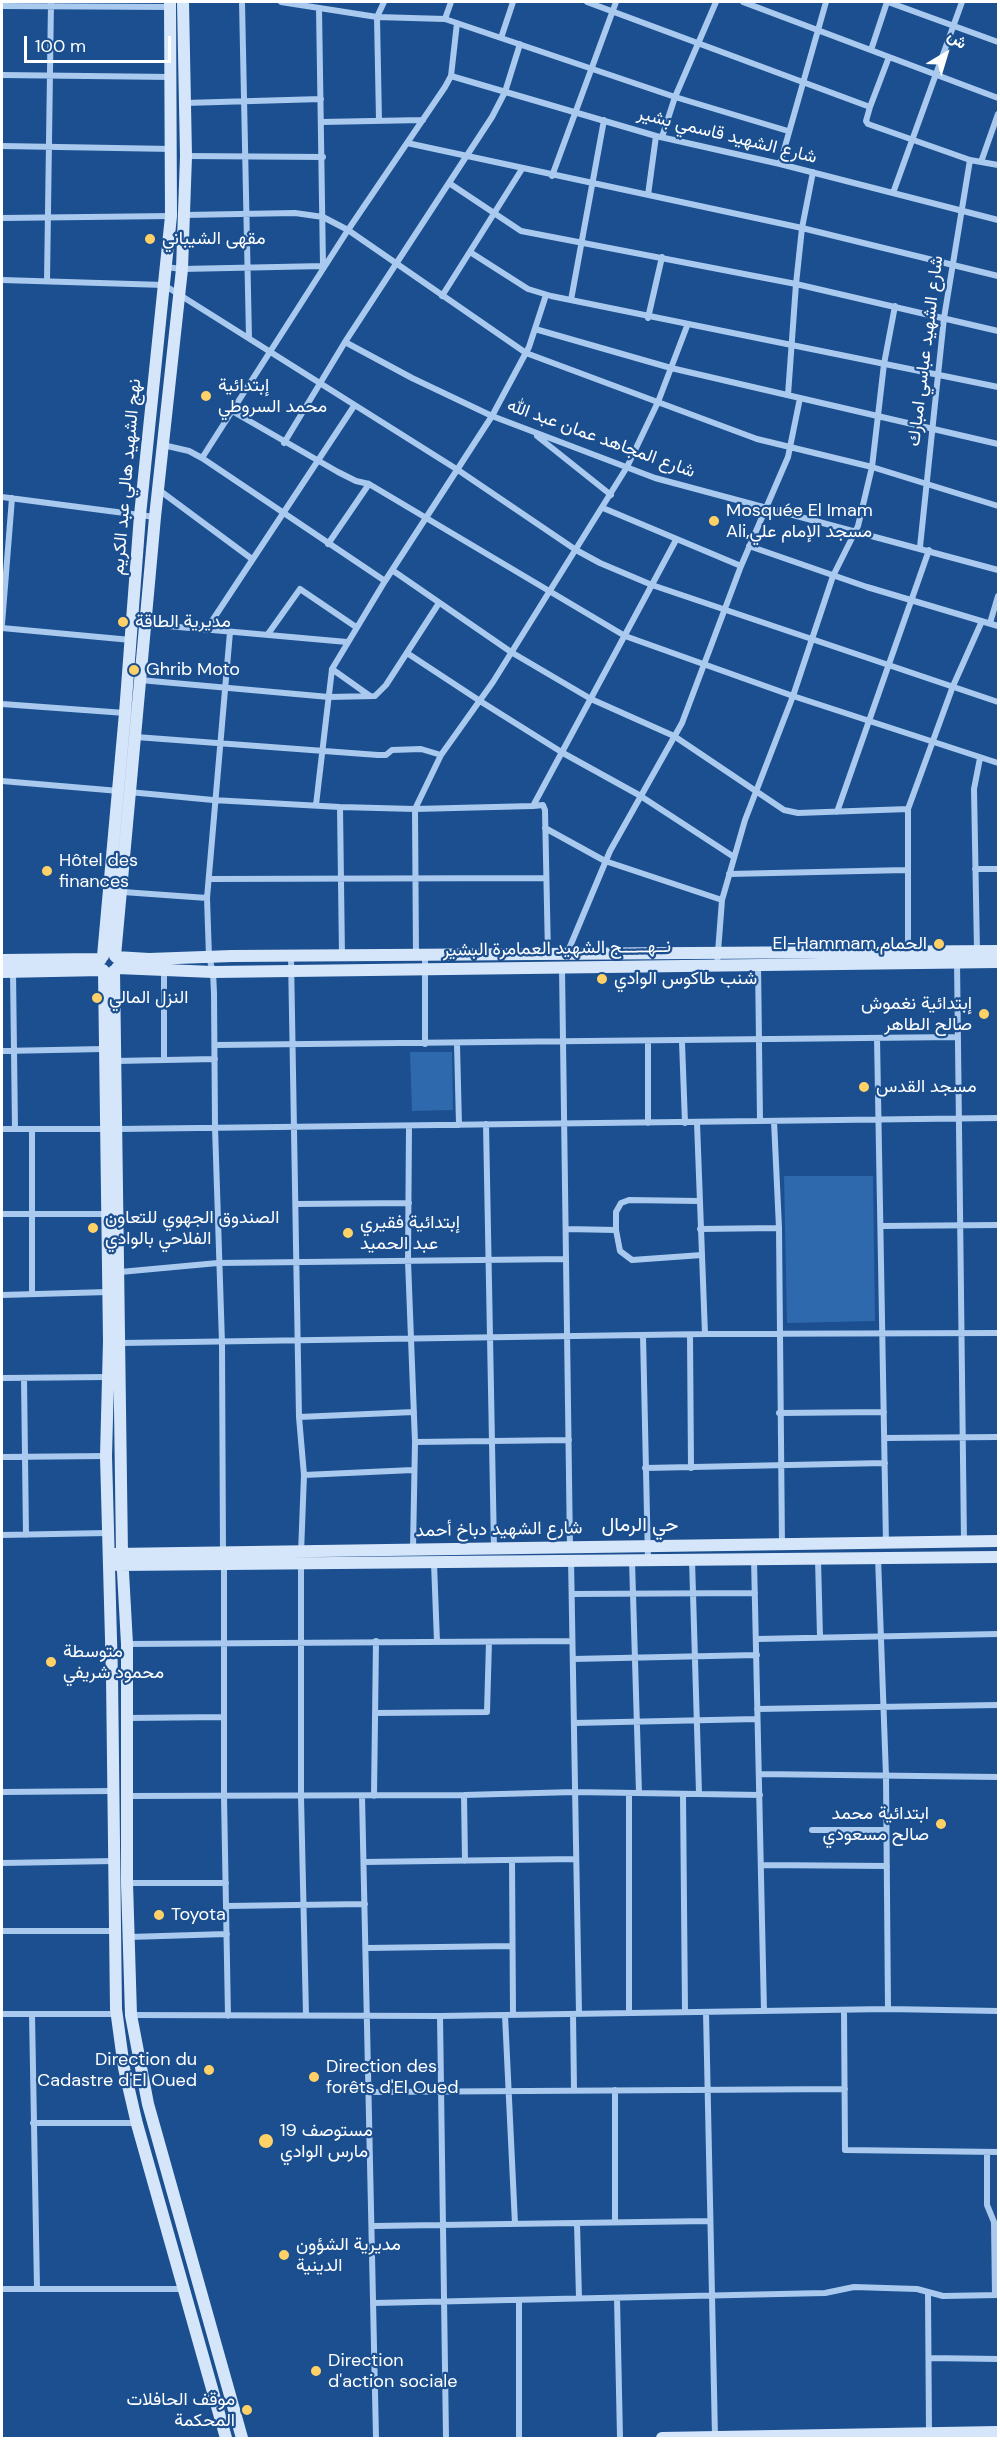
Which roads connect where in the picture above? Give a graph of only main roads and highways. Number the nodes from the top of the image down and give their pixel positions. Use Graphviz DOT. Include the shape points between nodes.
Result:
graph roads {
  1 [pos="183,2"];
  2 [pos="170,4"];
  3 [pos="176,83"];
  4 [pos="177,215"];
  5 [pos="124,791"];
  6 [pos="999,951"];
  7 [pos="957,957"];
  8 [pos="757,959"];
  9 [pos="2,960"];
  10 [pos="422,961"];
  11 [pos="564,961"];
  12 [pos="999,962"];
  13 [pos="109,964"];
  14 [pos="7,972"];
  15 [pos="112,1129"];
  16 [pos="999,1541"];
  17 [pos="301,1557"];
  18 [pos="999,1557"];
  19 [pos="109,1560"];
  20 [pos="123,1560"];
  21 [pos="999,2432"];
  22 [pos="968,2436"];
  23 [pos="226,2439"];
  24 [pos="242,2439"];
  25 [pos="662,2439"];
  1 -- 3 [label="main road"];
  2 -- 3 [label="main road, نهج الشهيد هالي عبد الكريم"];
  3 -- 4 [label="main road, نهج الشهيد هالي عبد الكريم" via="173,149"];
  3 -- 4 [label="main road" via="184,103 186,156"];
  4 -- 5 [label="main road, نهج الشهيد هالي عبد الكريم" via="166,267 140,514 125,713"];
  4 -- 5 [label="main road" via="182,269 154,517 136,737"];
  5 -- 13 [label="main road, نهج الشهيد هالي عبد الكريم"];
  5 -- 13 [label="main road" via="123,892"];
  6 -- 7 [label="main road, نــهـــــج الشهيد العمامرة البشير" via="977,951"];
  7 -- 8 [label="main road, نــهـــــج الشهيد العمامرة البشير"];
  7 -- 8 [label="main road, نــهـــــج الشهيد العمامرة البشير" via="908,951"];
  7 -- 12 [label="main road, نــهـــــج الشهيد العمامرة البشير"];
  8 -- 11 [label="main road, نــهـــــج الشهيد العمامرة البشير"];
  9 -- 13 [label="main road"];
  10 -- 11 [label="main road, نــهـــــج الشهيد العمامرة البشير"];
  10 -- 11 [label="main road, نــهـــــج الشهيد العمامرة البشير" via="548,956"];
  10 -- 13 [label="main road" via="209,957"];
  10 -- 13 [label="main road, نــهـــــج الشهيد العمامرة البشير" via="213,972"];
  13 -- 14 [label="main road"];
  13 -- 15 [label="main road" via="116,1061"];
  13 -- 15 [label="main road" via="104,1049"];
  15 -- 19 [label="main road" via="106,1214"];
  15 -- 20 [label="main road" via="120,1272"];
  16 -- 17 [label="main road, شارع الشهيد دباخ أحمد" via="413,1549"];
  17 -- 18 [label="main road, شارع الشهيد دباخ أحمد" via="434,1563"];
  17 -- 20 [label="main road, شارع الشهيد دباخ أحمد"];
  19 -- 20 [label="main road, شارع الشهيد دباخ أحمد"];
  19 -- 23 [label="main road" via="117,2014 124,2068"];
  20 -- 24 [label="main road" via="131,2015 148,2104"];
  21 -- 22 [label="main road"];
  22 -- 25 [label="main road" via="929,2433"];
}
